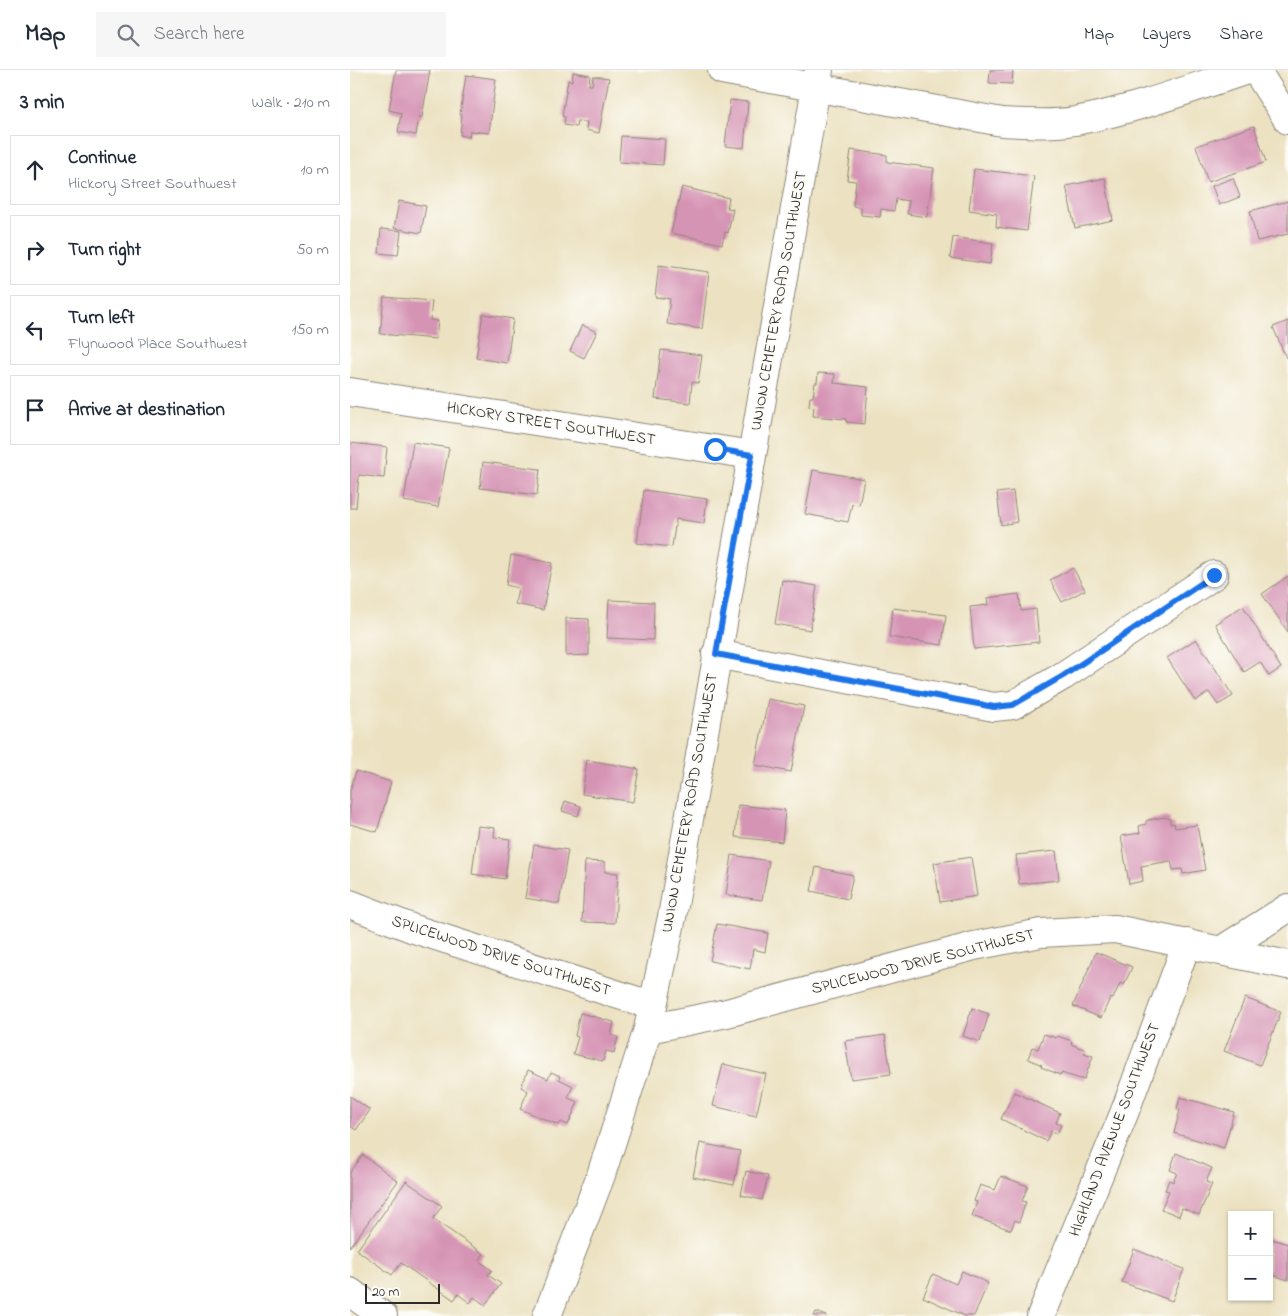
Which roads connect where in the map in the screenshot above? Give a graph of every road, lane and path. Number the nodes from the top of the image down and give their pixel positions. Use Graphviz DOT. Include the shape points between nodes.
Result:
graph roads {
  1 [pos="722,70"];
  2 [pos="1247,70"];
  3 [pos="1256,70"];
  4 [pos="817,79"];
  5 [pos="1288,120"];
  6 [pos="350,392"];
  7 [pos="752,455"];
  8 [pos="1214,575"];
  9 [pos="716,654"];
  10 [pos="350,904"];
  11 [pos="1288,908"];
  12 [pos="1187,943"];
  13 [pos="1222,950"];
  14 [pos="1288,965"];
  15 [pos="651,1018"];
  16 [pos="350,1292"];
  17 [pos="383,1316"];
  18 [pos="547,1316"];
  19 [pos="1041,1316"];
  1 -- 4 [label="street"];
  2 -- 4 [label="street" via="1157,100 1074,121 1033,123 1002,122"];
  3 -- 5 [label="street"];
  4 -- 7 [label="street, UNION CEMETERY ROAD SOUTHWEST"];
  6 -- 7 [label="street, HICKORY STREET SOUTHWEST"];
  7 -- 9 [label="street, UNION CEMETERY ROAD SOUTHWEST"];
  8 -- 9 [label="street" via="1063,676 1013,705 994,707"];
  9 -- 15 [label="street, UNION CEMETERY ROAD SOUTHWEST" via="672,917"];
  10 -- 15 [label="street, SPLICEWOOD DRIVE SOUTHWEST"];
  11 -- 13 [label="street"];
  12 -- 13 [label="street, SPLICEWOOD DRIVE SOUTHWEST"];
  12 -- 15 [label="street, SPLICEWOOD DRIVE SOUTHWEST" via="1115,929 1041,933 974,946 727,1013"];
  12 -- 19 [label="street, HIGHLAND AVENUE SOUTHWEST" via="1125,1111"];
  13 -- 14 [label="street, SPLICEWOOD DRIVE SOUTHWEST"];
  15 -- 18 [label="street, UNION CEMETERY ROAD SOUTHWEST" via="601,1175"];
  16 -- 17 [label="street"];
}
